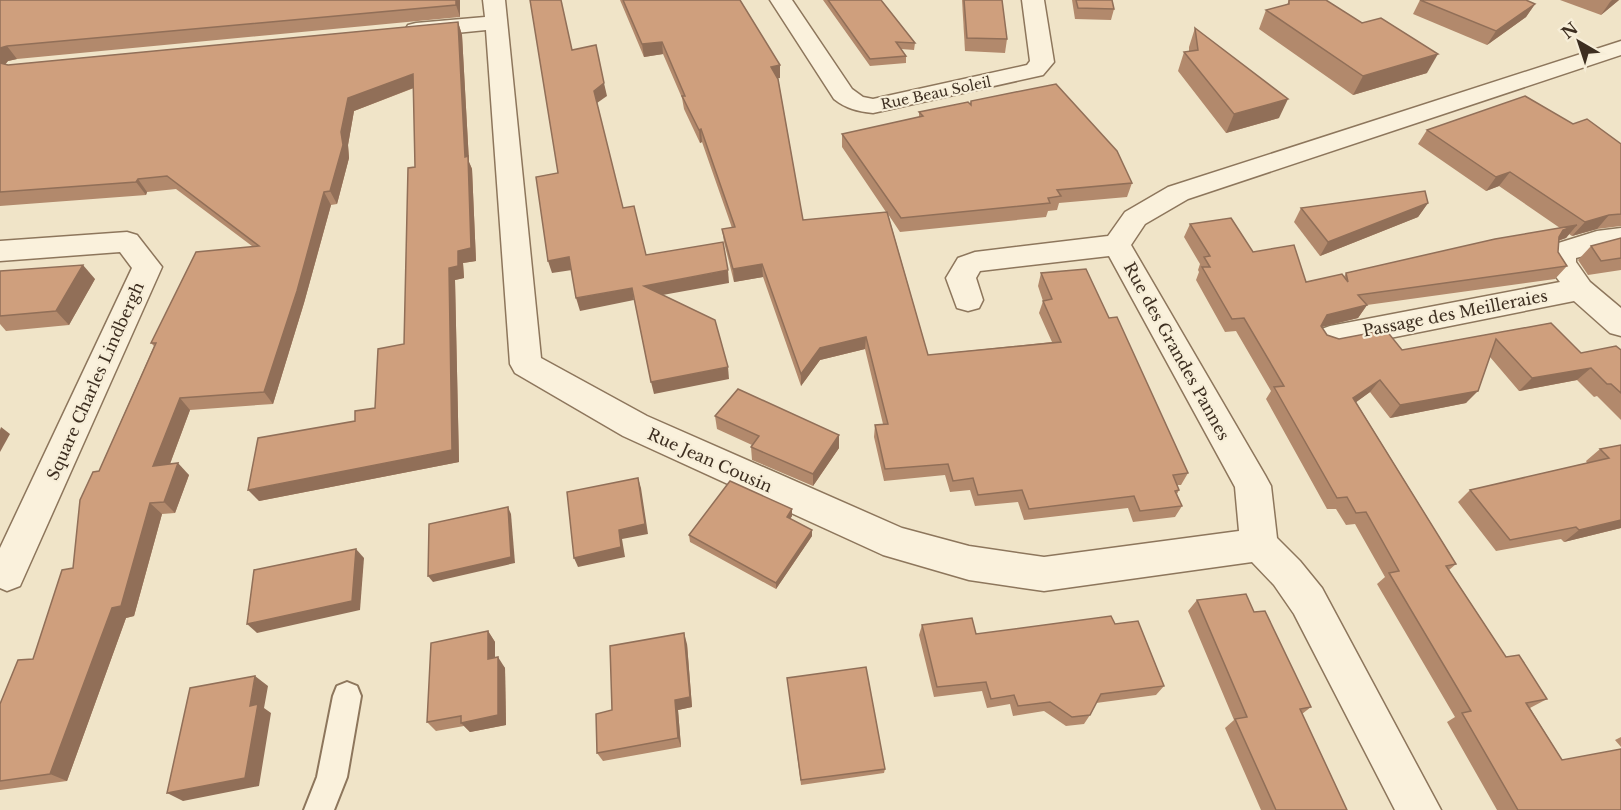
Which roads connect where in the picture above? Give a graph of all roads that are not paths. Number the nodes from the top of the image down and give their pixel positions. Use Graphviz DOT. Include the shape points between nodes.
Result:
graph roads {
  1 [pos="781,0"];
  2 [pos="1033,0"];
  3 [pos="495,11"];
  4 [pos="394,32"];
  5 [pos="1621,48"];
  6 [pos="1621,237"];
  7 [pos="1117,245"];
  8 [pos="0,251"];
  9 [pos="1580,289"];
  10 [pos="968,300"];
  11 [pos="1621,325"];
  12 [pos="1330,338"];
  13 [pos="1259,545"];
  14 [pos="2,581"];
  15 [pos="348,696"];
  16 [pos="319,810"];
  17 [pos="1419,810"];
  1 -- 2 [label="street, Rue Beau Soleil" via="843,94 856,104 873,106 1035,70 1042,62"];
  3 -- 4 [label="street"];
  3 -- 13 [label="street, Rue Jean Cousin" via="526,364 635,426 896,543 969,563 1044,574"];
  5 -- 7 [label="street, Rue des Grandes Pannes" via="1178,193 1135,218"];
  6 -- 9 [label="street" via="1562,252 1561,263"];
  7 -- 10 [label="street" via="975,262 963,271"];
  7 -- 13 [label="street, Rue des Grandes Pannes" via="1253,486"];
  8 -- 14 [label="street, Square Charles Lindbergh" via="127,242 147,267"];
  9 -- 11 [label="street"];
  9 -- 12 [label="street, Passage des Meilleraies"];
  13 -- 17 [label="street" via="1308,601"];
  15 -- 16 [label="lane" via="332,777"];
}
